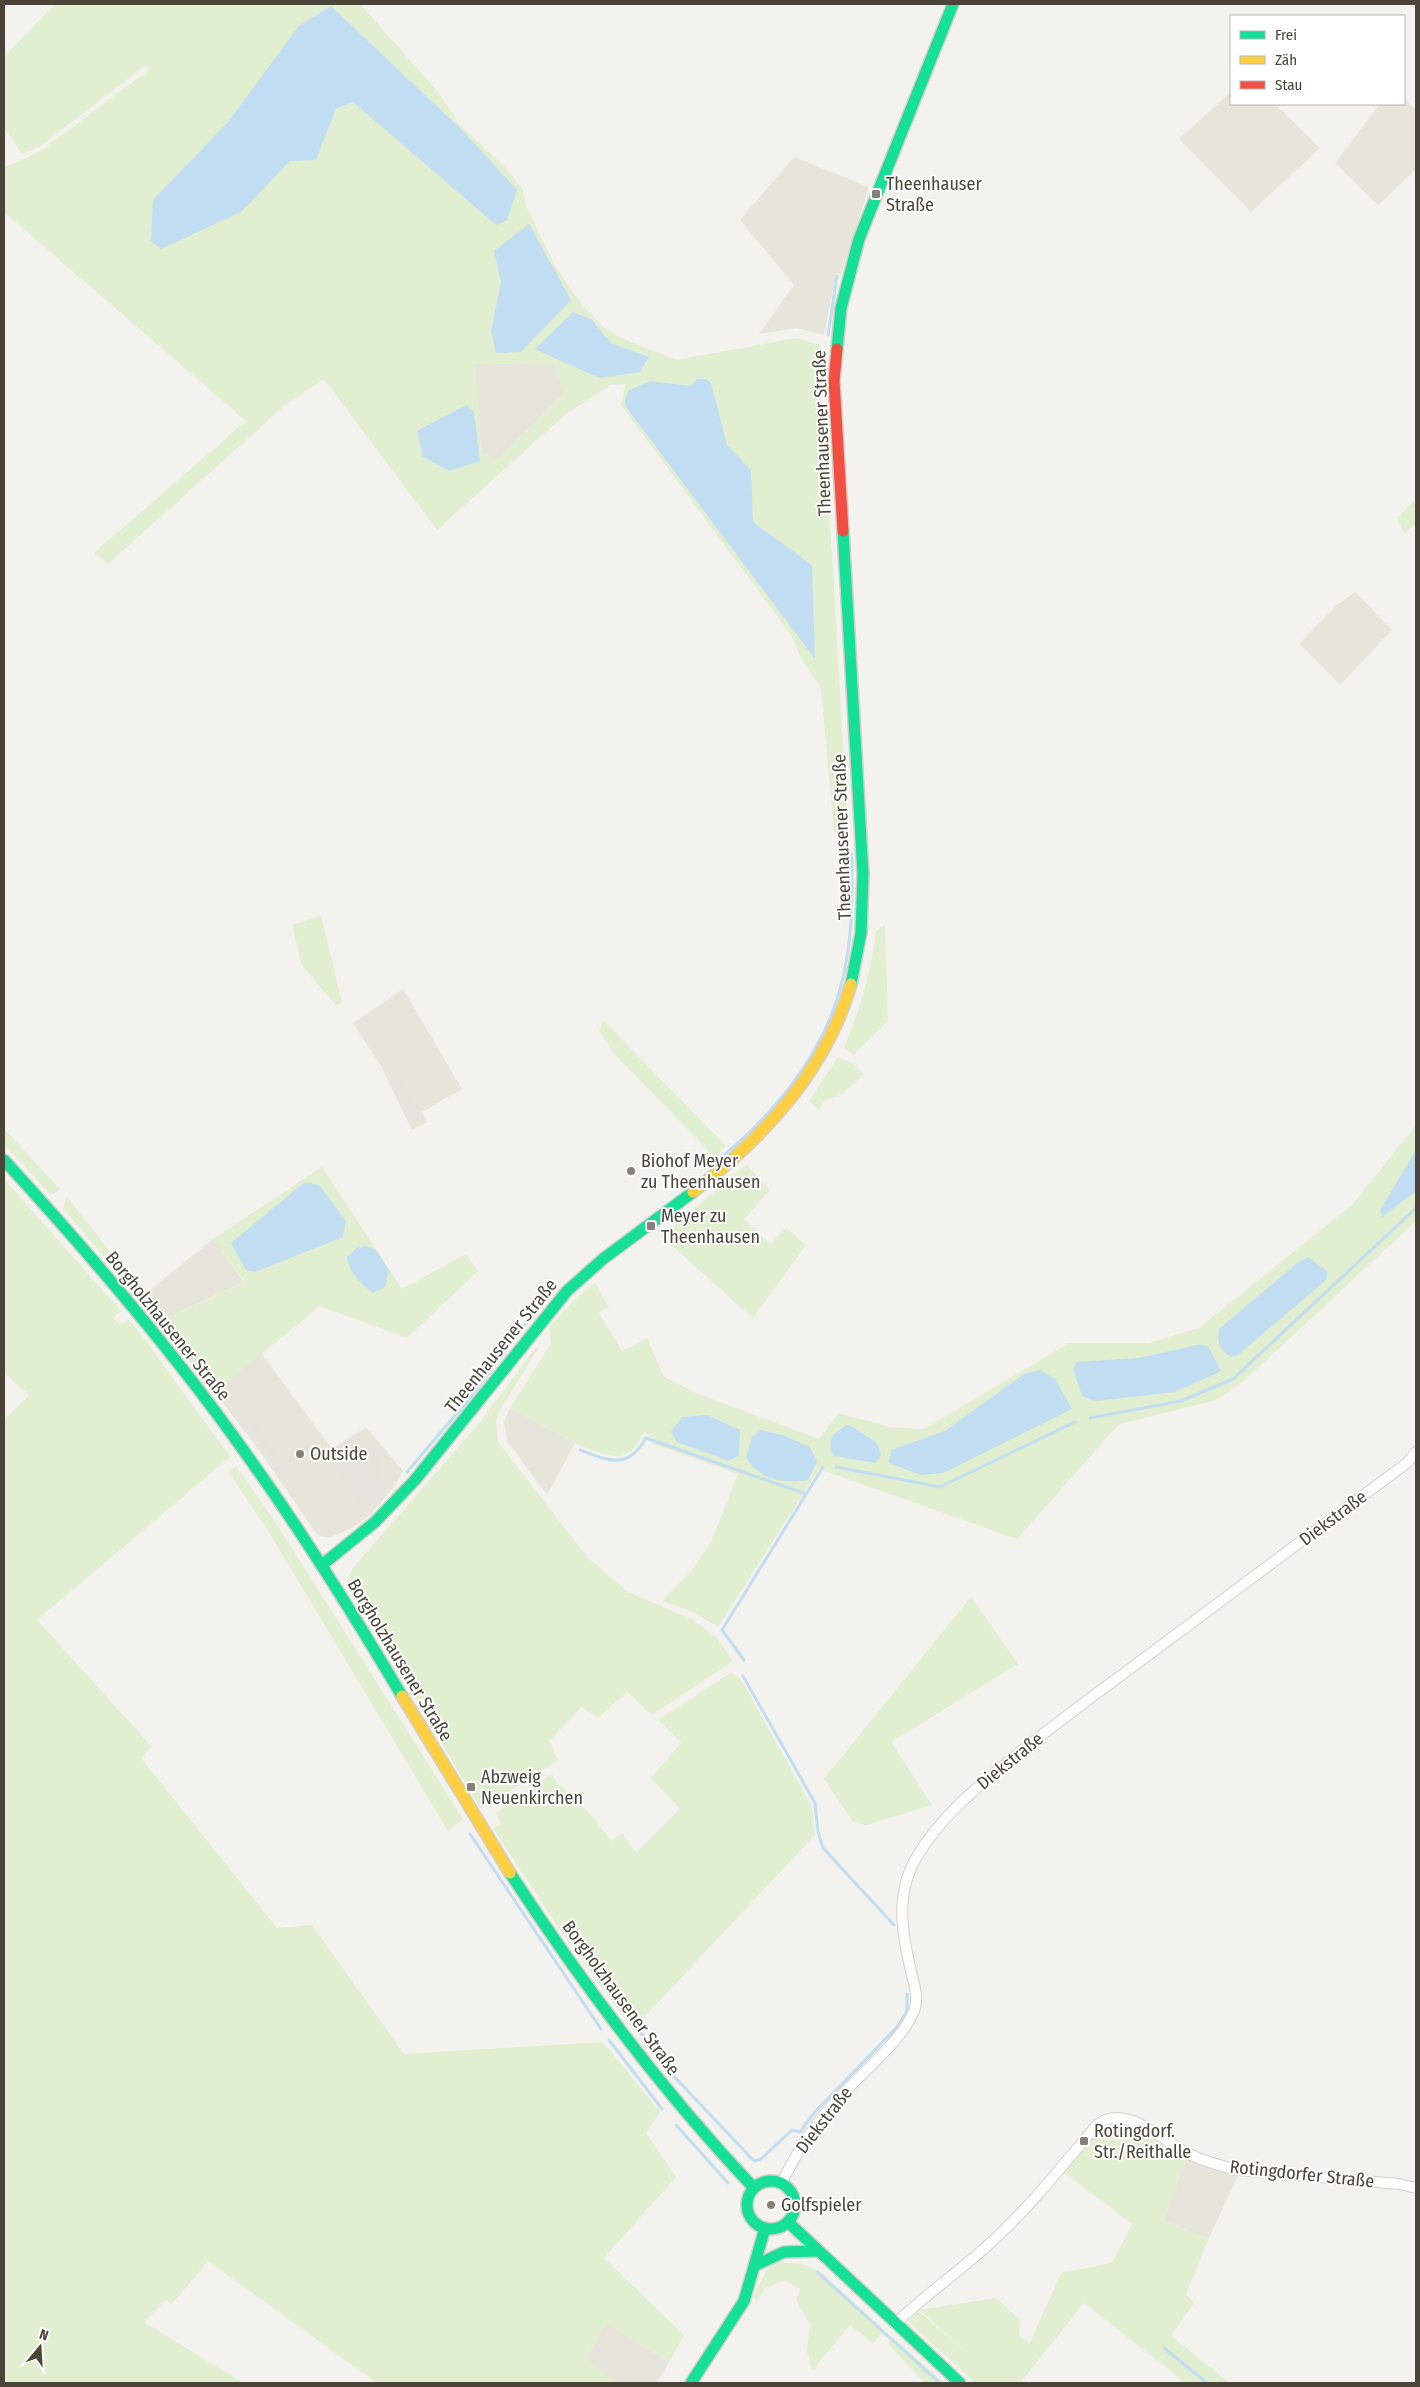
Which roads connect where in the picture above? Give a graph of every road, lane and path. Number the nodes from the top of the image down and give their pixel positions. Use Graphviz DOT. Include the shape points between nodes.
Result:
graph roads {
  1 [pos="953,4"];
  2 [pos="4,1160"];
  3 [pos="1416,1452"];
  4 [pos="322,1565"];
  5 [pos="782,2182"];
  6 [pos="754,2188"];
  7 [pos="1416,2188"];
  8 [pos="788,2222"];
  9 [pos="765,2228"];
  10 [pos="817,2251"];
  11 [pos="756,2265"];
  12 [pos="895,2324"];
  13 [pos="691,2383"];
  14 [pos="960,2383"];
  1 -- 4 [label="main road, Theenhausener Straße" via="859,239 841,308 837,342 834,381 864,874 859,950 842,1015 802,1087 776,1118 718,1174 569,1289 408,1488 373,1523"];
  2 -- 4 [label="main road, Borgholzhausener Straße" via="146,1323 247,1454"];
  3 -- 5 [label="street, Diekstraße" via="1407,1463 1052,1726 948,1814 915,1860 903,1892 901,1911 915,1989 914,2012 904,2030 814,2128"];
  4 -- 6 [label="main road, Borgholzhausener Straße" via="475,1818 562,1949 622,2034 681,2108"];
  5 -- 6 [label="main road" via="767,2180"];
  5 -- 8 [label="main road" via="796,2201 793,2216"];
  6 -- 9 [label="main road" via="748,2198 748,2211 754,2222"];
  7 -- 12 [label="street, Rotingdorfer Straße" via="1238,2170 1188,2154 1128,2120 1110,2118 1098,2124 1001,2234"];
  8 -- 9 [label="main road" via="781,2227"];
  8 -- 10 [label="main road"];
  9 -- 11 [label="main road"];
  10 -- 11 [label="main road" via="784,2252"];
  10 -- 12 [label="main road"];
  11 -- 13 [label="main road" via="735,2318"];
  12 -- 14 [label="main road"];
}
